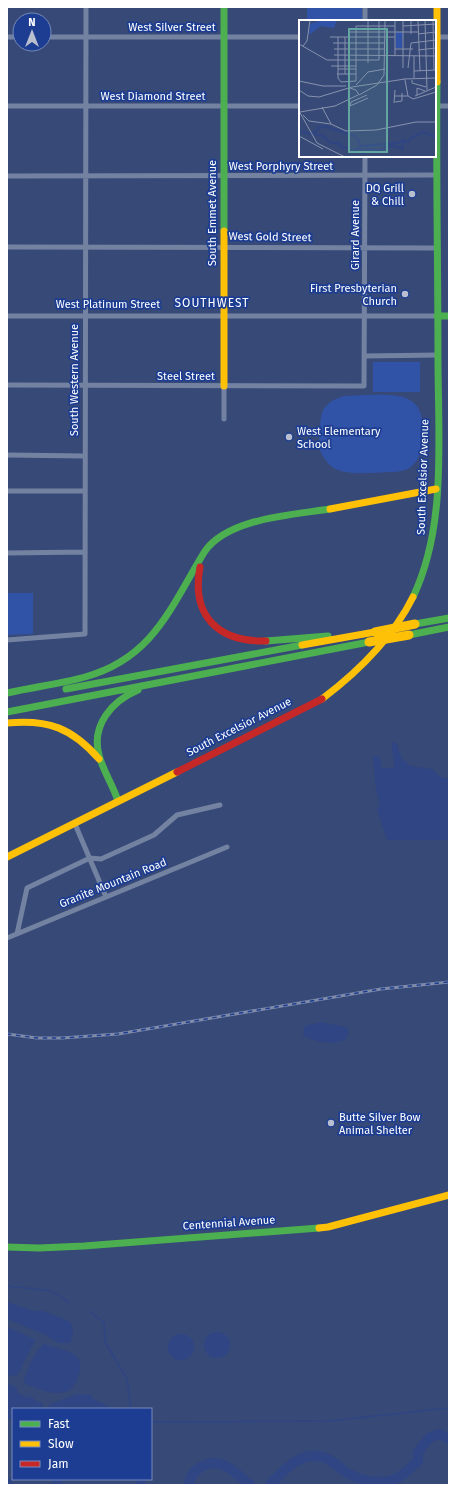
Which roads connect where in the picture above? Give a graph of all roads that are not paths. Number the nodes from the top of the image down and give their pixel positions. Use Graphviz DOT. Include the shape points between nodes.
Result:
graph roads {
  1 [pos="86,7"];
  2 [pos="224,7"];
  3 [pos="365,7"];
  4 [pos="437,7"];
  5 [pos="365,20"];
  6 [pos="86,36"];
  7 [pos="52,37"];
  8 [pos="224,37"];
  9 [pos="299,37"];
  10 [pos="436,37"];
  11 [pos="449,37"];
  12 [pos="7,106"];
  13 [pos="86,106"];
  14 [pos="224,106"];
  15 [pos="299,106"];
  16 [pos="436,106"];
  17 [pos="449,106"];
  18 [pos="365,157"];
  19 [pos="7,176"];
  20 [pos="85,176"];
  21 [pos="224,176"];
  22 [pos="365,176"];
  23 [pos="436,176"];
  24 [pos="225,246"];
  25 [pos="7,247"];
  26 [pos="85,247"];
  27 [pos="365,248"];
  28 [pos="437,248"];
  29 [pos="7,316"];
  30 [pos="84,316"];
  31 [pos="224,316"];
  32 [pos="364,316"];
  33 [pos="437,316"];
  34 [pos="449,316"];
  35 [pos="438,355"];
  36 [pos="365,356"];
  37 [pos="7,385"];
  38 [pos="84,386"];
  39 [pos="224,386"];
  40 [pos="364,386"];
  41 [pos="224,419"];
  42 [pos="7,455"];
  43 [pos="84,456"];
  44 [pos="436,489"];
  45 [pos="7,491"];
  46 [pos="84,491"];
  47 [pos="84,552"];
  48 [pos="7,553"];
  49 [pos="201,558"];
  50 [pos="449,618"];
  51 [pos="449,627"];
  52 [pos="374,632"];
  53 [pos="7,640"];
  54 [pos="222,670"];
  55 [pos="7,694"];
  56 [pos="7,712"];
  57 [pos="7,723"];
  58 [pos="102,764"];
  59 [pos="118,801"];
  60 [pos="220,805"];
  61 [pos="75,824"];
  62 [pos="227,847"];
  63 [pos="7,857"];
  64 [pos="90,858"];
  65 [pos="106,896"];
  66 [pos="17,934"];
  67 [pos="7,938"];
  68 [pos="449,1195"];
  69 [pos="7,1247"];
  1 -- 6 [label="street, South Western Avenue"];
  2 -- 8 [label="main road, South Emmet Avenue"];
  3 -- 5 [label="street"];
  4 -- 10 [label="main road, South Excelsior Avenue"];
  6 -- 7 [label="street, West Silver Street"];
  6 -- 8 [label="street, West Silver Street"];
  6 -- 13 [label="street, South Western Avenue"];
  8 -- 9 [label="street, West Silver Street"];
  8 -- 14 [label="main road, South Emmet Avenue"];
  10 -- 11 [label="street"];
  10 -- 16 [label="main road, South Excelsior Avenue"];
  12 -- 13 [label="street, West Diamond Street"];
  13 -- 14 [label="street, West Diamond Street"];
  13 -- 20 [label="street, South Western Avenue"];
  14 -- 15 [label="street, West Diamond Street"];
  14 -- 21 [label="main road, South Emmet Avenue"];
  16 -- 17 [label="street"];
  16 -- 23 [label="main road, South Excelsior Avenue"];
  18 -- 22 [label="street, Girard Avenue"];
  19 -- 20 [label="street, West Porphyry Street"];
  20 -- 21 [label="street, West Porphyry Street"];
  20 -- 26 [label="street, South Western Avenue"];
  21 -- 22 [label="street, West Porphyry Street"];
  21 -- 24 [label="main road, South Emmet Avenue"];
  22 -- 23 [label="street, West Porphyry Street"];
  22 -- 27 [label="street, Girard Avenue"];
  23 -- 28 [label="main road, South Excelsior Avenue"];
  24 -- 26 [label="street, West Gold Street"];
  24 -- 27 [label="street, West Gold Street"];
  24 -- 31 [label="main road, South Emmet Avenue"];
  25 -- 26 [label="street, West Gold Street"];
  26 -- 30 [label="street, South Western Avenue"];
  27 -- 28 [label="street, West Gold Street"];
  27 -- 32 [label="street, Girard Avenue"];
  28 -- 33 [label="main road, South Excelsior Avenue"];
  29 -- 30 [label="street, West Platinum Street"];
  30 -- 31 [label="street, West Platinum Street"];
  30 -- 38 [label="street, South Western Avenue"];
  31 -- 32 [label="street, West Platinum Street"];
  31 -- 39 [label="main road, South Emmet Avenue"];
  32 -- 33 [label="street, West Platinum Street"];
  32 -- 36 [label="street, Girard Avenue"];
  33 -- 34 [label="main road, West Platinum Street"];
  33 -- 35 [label="main road, South Excelsior Avenue"];
  35 -- 36 [label="street"];
  35 -- 44 [label="main road, South Excelsior Avenue"];
  36 -- 40 [label="street, Girard Avenue"];
  37 -- 38 [label="street, Steel Street"];
  38 -- 39 [label="street, Steel Street"];
  38 -- 43 [label="street, South Western Avenue"];
  39 -- 40 [label="street, Steel Street"];
  39 -- 41 [label="street, South Emmet Avenue"];
  42 -- 43 [label="street"];
  43 -- 46 [label="street, South Western Avenue"];
  44 -- 49 [label="main road" via="251,523 229,530 215,539"];
  44 -- 59 [label="main road, South Excelsior Avenue" via="431,550 419,585 391,632 362,667 320,700"];
  45 -- 46 [label="street"];
  46 -- 47 [label="street, South Western Avenue"];
  47 -- 48 [label="street"];
  47 -- 53 [label="street, South Western Avenue" via="85,634"];
  49 -- 52 [label="main road" via="198,588 202,608 218,629 228,636 251,640"];
  49 -- 55 [label="main road" via="159,628 129,657 87,678"];
  50 -- 52 [label="main road, bridge"];
  51 -- 54 [label="main road, bridge"];
  52 -- 55 [label="main road" via="62,689"];
  54 -- 56 [label="main road"];
  54 -- 58 [label="main road" via="146,687 117,700 107,712 98,736"];
  57 -- 58 [label="main road" via="34,721 57,726 81,741"];
  58 -- 59 [label="main road"];
  59 -- 61 [label="main road, South Excelsior Avenue"];
  60 -- 64 [label="street" via="177,815 154,835 101,859"];
  61 -- 63 [label="main road, South Excelsior Avenue"];
  61 -- 64 [label="street"];
  62 -- 65 [label="street, Granite Mountain Road"];
  64 -- 65 [label="street"];
  64 -- 66 [label="street" via="27,888"];
  65 -- 66 [label="street, Granite Mountain Road"];
  66 -- 67 [label="street, Granite Mountain Road"];
  68 -- 69 [label="main road, Centennial Avenue" via="328,1227 84,1246"];
}
